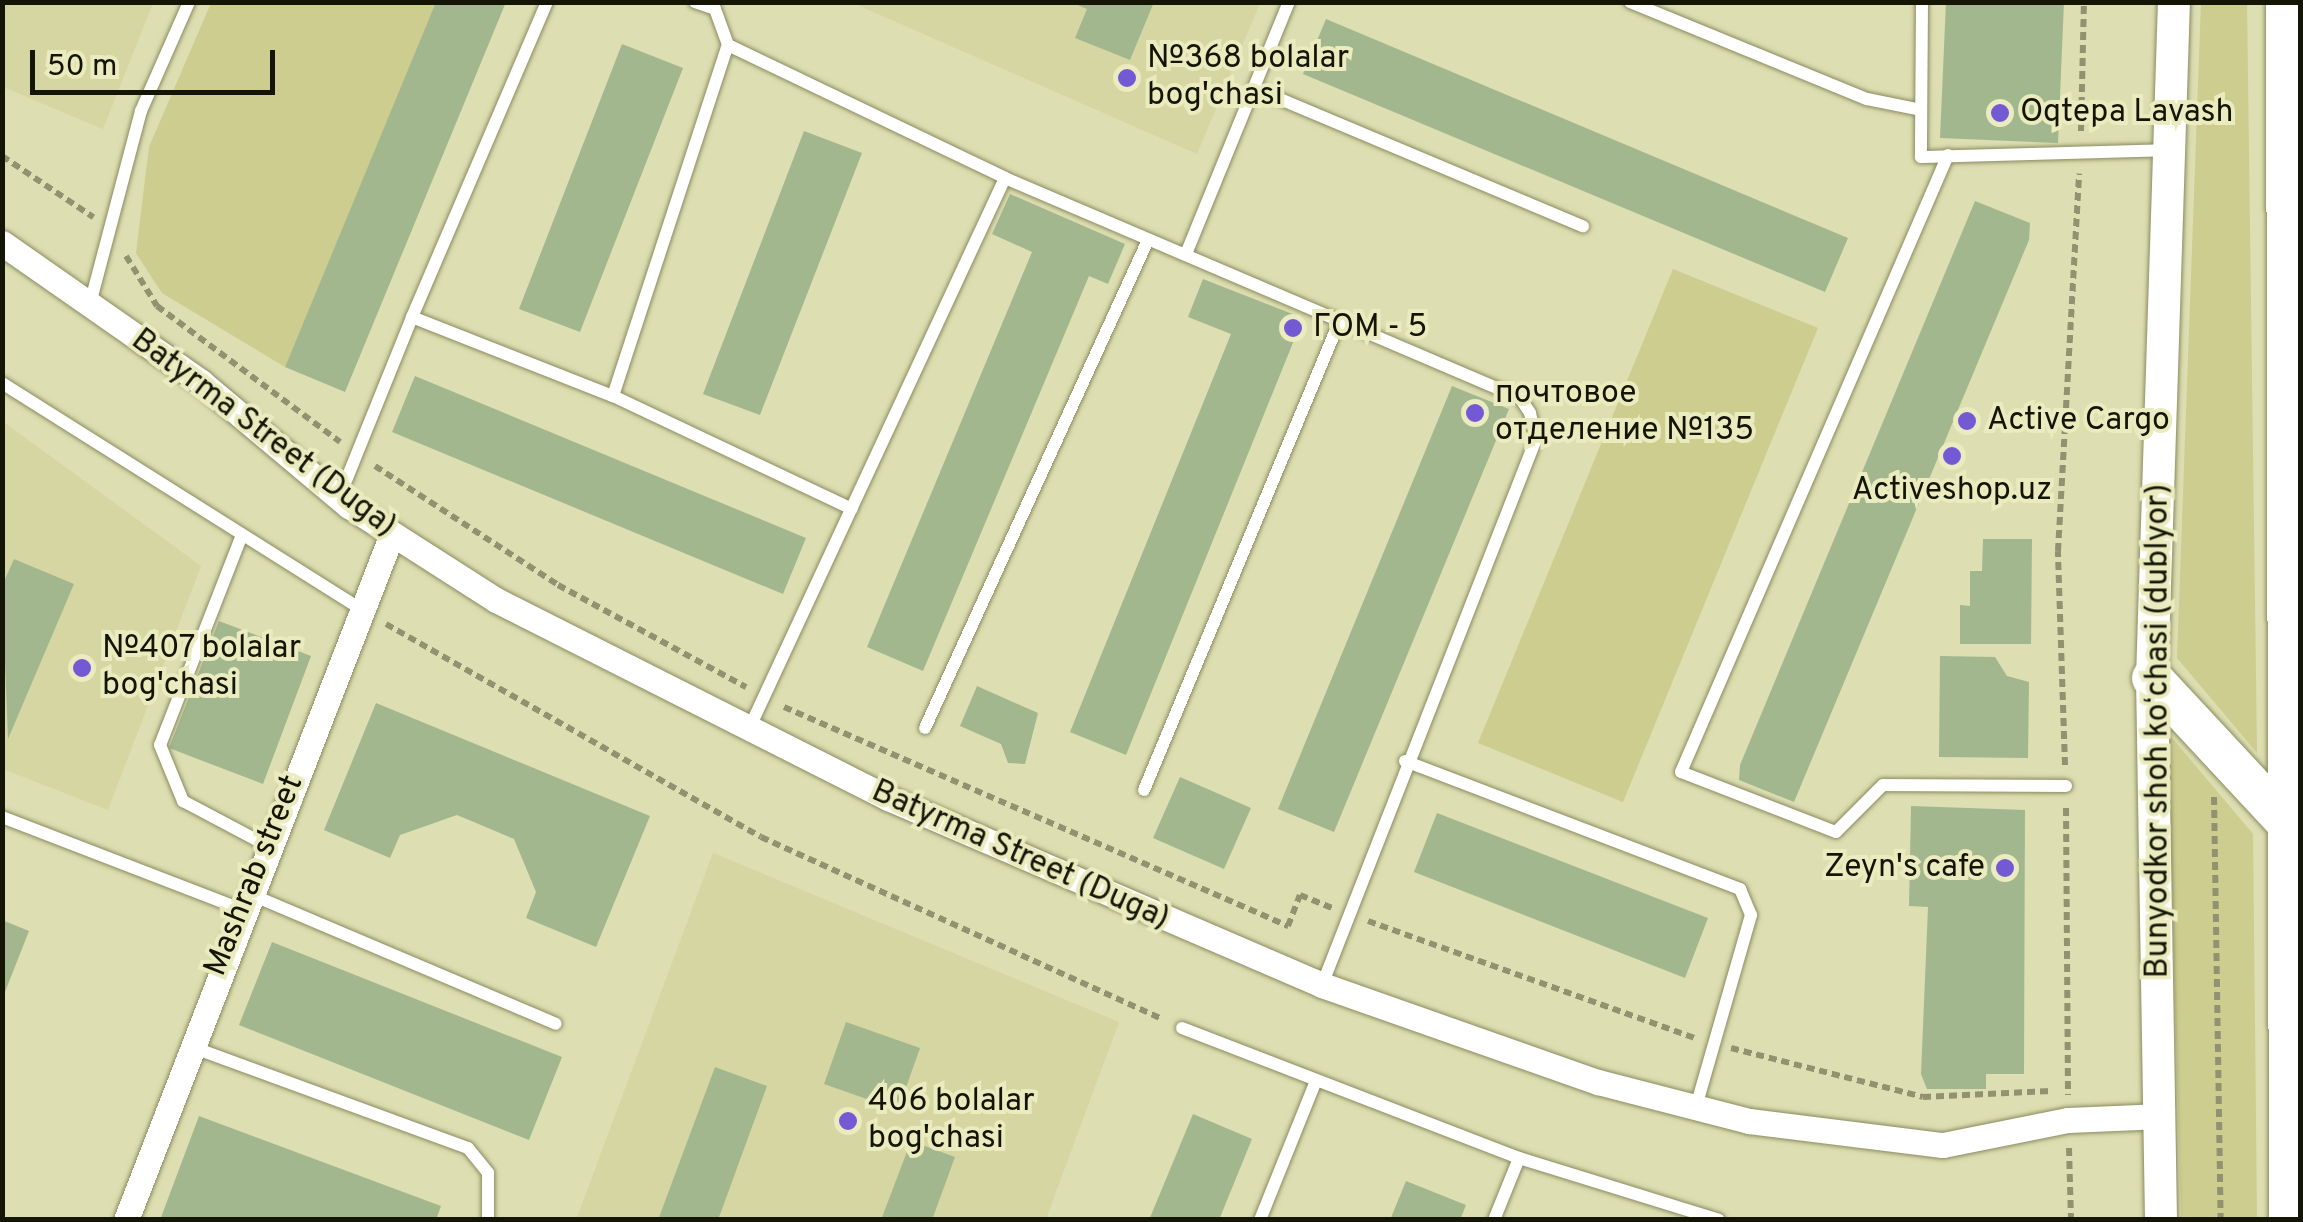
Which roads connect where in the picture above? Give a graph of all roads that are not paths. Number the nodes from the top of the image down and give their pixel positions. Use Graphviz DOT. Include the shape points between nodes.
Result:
graph roads {
  1 [pos="189,2"];
  2 [pos="547,2"];
  3 [pos="695,2"];
  4 [pos="1289,2"];
  5 [pos="1630,2"];
  6 [pos="1922,2"];
  7 [pos="2174,2"];
  8 [pos="2286,2"];
  9 [pos="717,6"];
  10 [pos="728,45"];
  11 [pos="1254,88"];
  12 [pos="1922,110"];
  13 [pos="2167,150"];
  14 [pos="1948,155"];
  15 [pos="1005,178"];
  16 [pos="1583,226"];
  17 [pos="1148,240"];
  18 [pos="2,244"];
  19 [pos="1186,254"];
  20 [pos="90,304"];
  21 [pos="412,318"];
  22 [pos="1340,320"];
  23 [pos="2,383"];
  24 [pos="612,396"];
  25 [pos="339,498"];
  26 [pos="852,509"];
  27 [pos="392,534"];
  28 [pos="240,540"];
  29 [pos="362,610"];
  30 [pos="2152,678"];
  31 [pos="925,728"];
  32 [pos="750,729"];
  33 [pos="1405,760"];
  34 [pos="2066,786"];
  35 [pos="1144,790"];
  36 [pos="2,816"];
  37 [pos="2286,822"];
  38 [pos="266,845"];
  39 [pos="244,900"];
  40 [pos="1322,985"];
  41 [pos="556,1024"];
  42 [pos="1182,1028"];
  43 [pos="189,1046"];
  44 [pos="1315,1083"];
  45 [pos="1695,1110"];
  46 [pos="2162,1116"];
  47 [pos="1519,1158"];
  48 [pos="126,1220"];
  49 [pos="488,1220"];
  50 [pos="1260,1220"];
  51 [pos="1494,1220"];
  52 [pos="1719,1220"];
  53 [pos="2161,1220"];
  54 [pos="2289,1220"];
  1 -- 20 [label="lane" via="141,111"];
  2 -- 21 [label="lane"];
  3 -- 9 [label="lane"];
  4 -- 11 [label="lane"];
  5 -- 12 [label="lane" via="1867,99"];
  6 -- 12 [label="lane"];
  7 -- 13 [label="street, Bunyodkor shoh koʻchasi (dublyor)"];
  8 -- 37 [label="main road"];
  9 -- 10 [label="lane"];
  10 -- 15 [label="lane"];
  10 -- 24 [label="lane"];
  11 -- 16 [label="lane"];
  11 -- 19 [label="lane"];
  12 -- 14 [label="lane" via="1921,157"];
  13 -- 14 [label="lane"];
  13 -- 30 [label="street, Bunyodkor shoh koʻchasi (dublyor)"];
  14 -- 34 [label="lane" via="1681,772 1836,832 1883,785"];
  15 -- 17 [label="lane"];
  15 -- 26 [label="lane"];
  17 -- 19 [label="lane"];
  17 -- 31 [label="lane"];
  18 -- 20 [label="street, Batyrma Street (Duga)"];
  19 -- 22 [label="lane"];
  20 -- 25 [label="street, Batyrma Street (Duga)"];
  21 -- 24 [label="lane"];
  21 -- 25 [label="lane"];
  22 -- 33 [label="lane" via="1520,398 1536,438"];
  22 -- 35 [label="lane"];
  23 -- 28 [label="lane"];
  24 -- 26 [label="lane"];
  25 -- 27 [label="street, Batyrma Street (Duga)"];
  26 -- 32 [label="lane"];
  27 -- 29 [label="street, Mashrab street"];
  27 -- 32 [label="street, Batyrma Street (Duga)" via="496,600"];
  28 -- 29 [label="lane"];
  28 -- 38 [label="lane" via="160,746 183,802"];
  29 -- 38 [label="street, Mashrab street"];
  30 -- 37 [label="main road"];
  30 -- 46 [label="street, Bunyodkor shoh koʻchasi (dublyor)"];
  32 -- 40 [label="street, Batyrma Street (Duga)" via="1031,863"];
  33 -- 40 [label="lane"];
  33 -- 45 [label="lane" via="1740,889 1750,916"];
  36 -- 39 [label="lane"];
  37 -- 54 [label="main road"];
  38 -- 39 [label="street, Mashrab street"];
  39 -- 41 [label="lane"];
  39 -- 43 [label="street, Mashrab street"];
  40 -- 45 [label="street, Batyrma Street (Duga)"];
  42 -- 44 [label="lane"];
  43 -- 48 [label="street, Mashrab street"];
  43 -- 49 [label="lane" via="468,1148 488,1173"];
  44 -- 47 [label="lane"];
  44 -- 50 [label="lane"];
  45 -- 46 [label="street, Batyrma Street (Duga)" via="1943,1144 2068,1120"];
  46 -- 53 [label="street, Bunyodkor shoh koʻchasi (dublyor)"];
  47 -- 51 [label="lane"];
  47 -- 52 [label="lane"];
}
